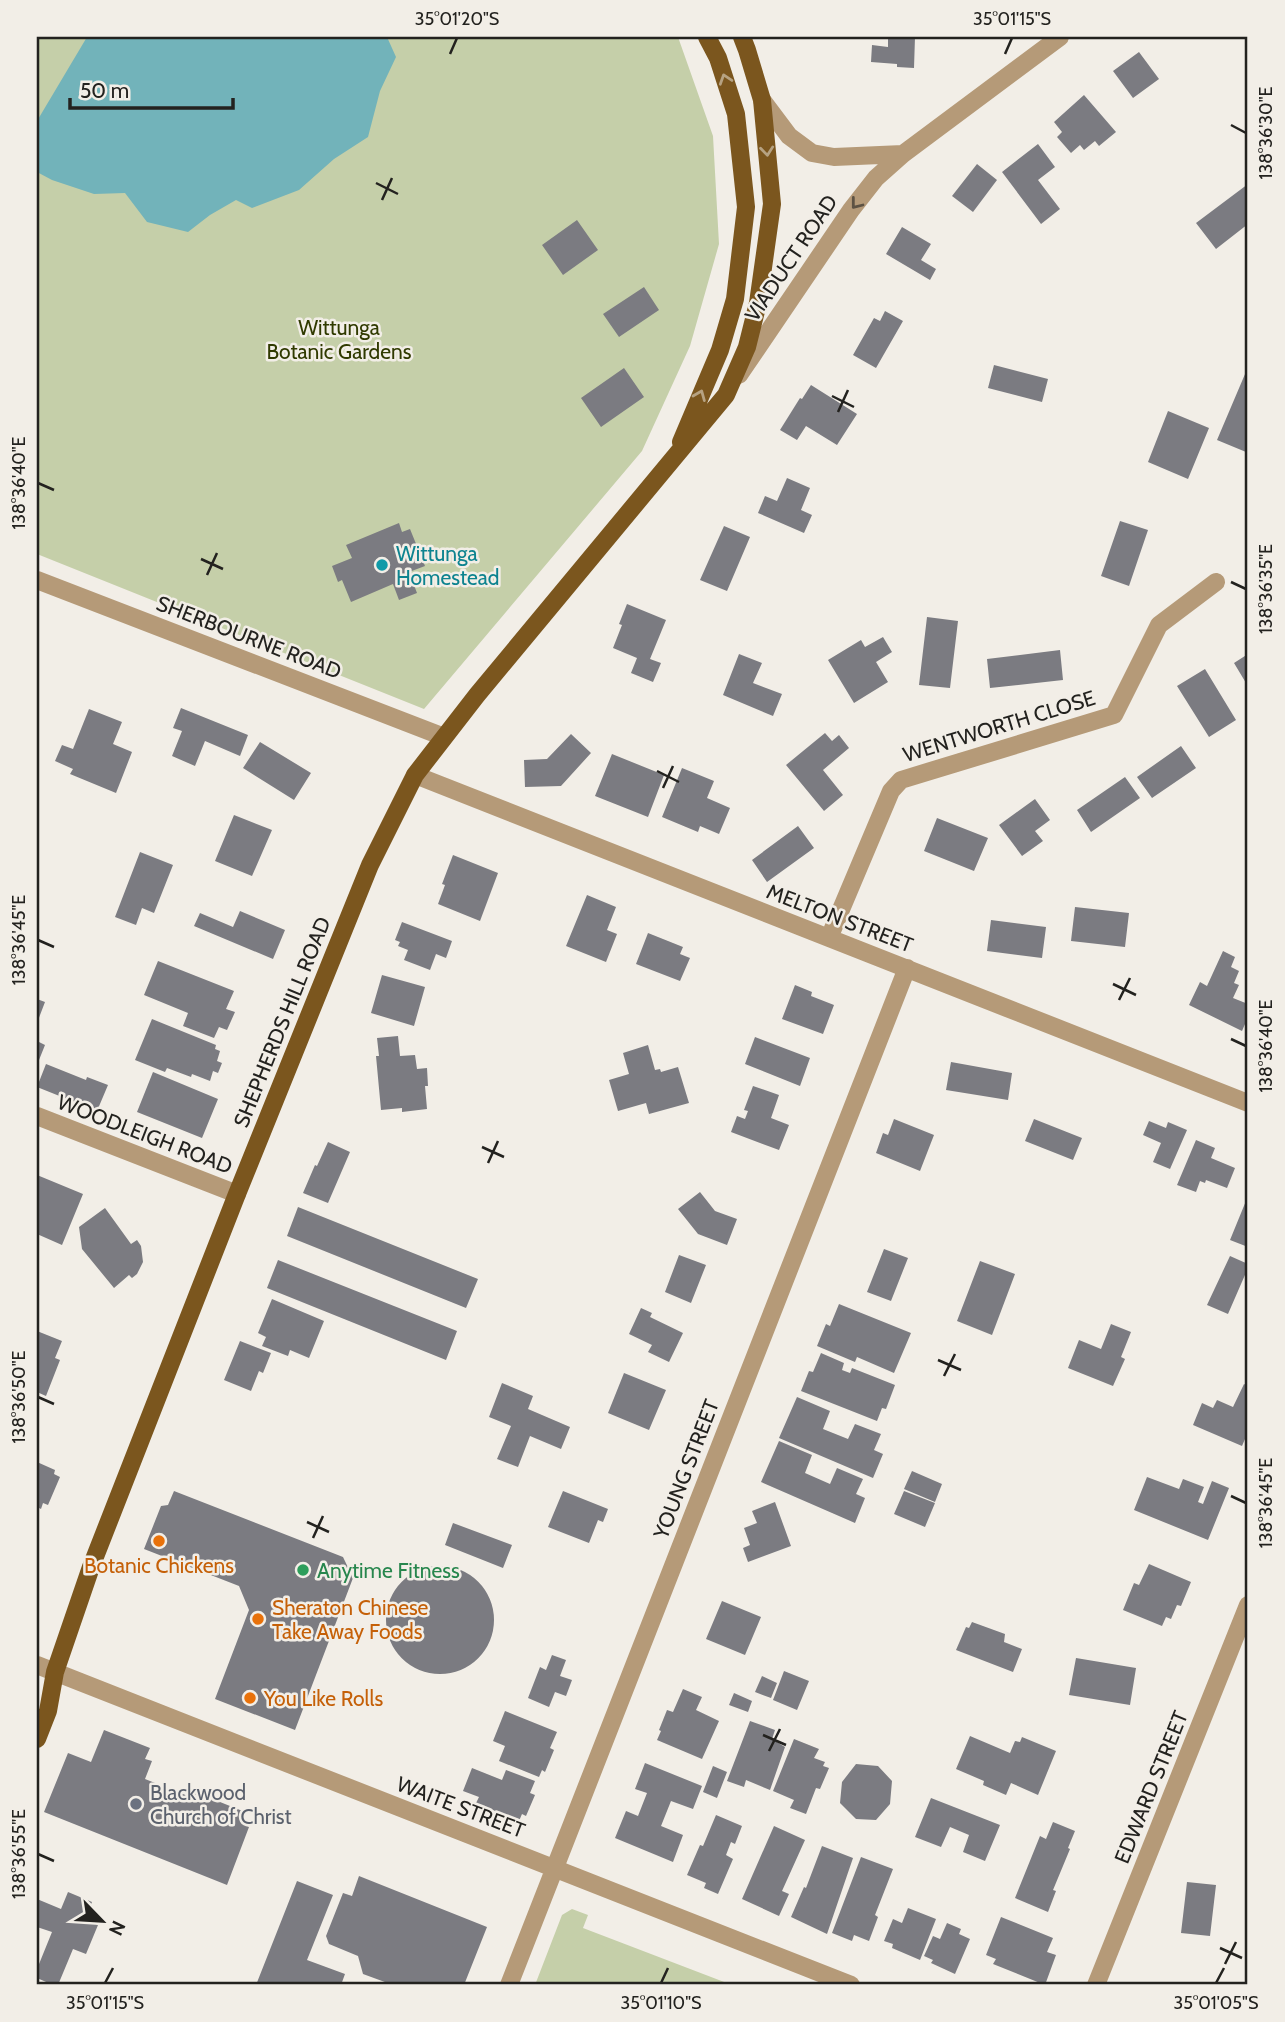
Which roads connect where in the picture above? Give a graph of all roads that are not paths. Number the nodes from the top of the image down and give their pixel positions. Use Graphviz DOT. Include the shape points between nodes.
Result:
graph roads {
  1 [pos="707,37"];
  2 [pos="741,37"];
  3 [pos="1060,37"];
  4 [pos="762,100"];
  5 [pos="903,154"];
  6 [pos="726,395"];
  7 [pos="674,458"];
  8 [pos="37,580"];
  9 [pos="1216,582"];
  10 [pos="444,737"];
  11 [pos="415,775"];
  12 [pos="829,938"];
  13 [pos="907,968"];
  14 [pos="1248,1103"];
  15 [pos="37,1116"];
  16 [pos="237,1194"];
  17 [pos="1248,1605"];
  18 [pos="37,1665"];
  19 [pos="55,1672"];
  20 [pos="37,1697"];
  21 [pos="37,1739"];
  22 [pos="554,1868"];
  23 [pos="509,1985"];
  24 [pos="851,1985"];
  25 [pos="1096,1985"];
  7 -- 1 [label="main road, SHEPHERDS HILL ROAD, one-way" via="720,350 735,299 746,207 736,114"];
  2 -- 4 [label="main road, SHEPHERDS HILL ROAD"];
  3 -- 5 [label="street, VIADUCT ROAD"];
  4 -- 5 [label="street" via="789,136 811,153 834,157"];
  4 -- 6 [label="main road, SHEPHERDS HILL ROAD, one-way" via="772,204 758,303 747,347"];
  5 -- 6 [label="street, VIADUCT ROAD, one-way" via="851,210"];
  6 -- 7 [label="main road, SHEPHERDS HILL ROAD"];
  7 -- 10 [label="main road, SHEPHERDS HILL ROAD"];
  8 -- 10 [label="street, SHERBOURNE ROAD"];
  9 -- 12 [label="street, WENTWORTH CLOSE" via="1159,625 1114,715 901,780 891,790"];
  10 -- 11 [label="main road, SHEPHERDS HILL ROAD"];
  11 -- 12 [label="street, MELTON STREET"];
  11 -- 16 [label="main road, SHEPHERDS HILL ROAD" via="370,865"];
  12 -- 13 [label="street, MELTON STREET"];
  13 -- 14 [label="street, MELTON STREET"];
  13 -- 22 [label="street, YOUNG STREET"];
  15 -- 16 [label="street, WOODLEIGH ROAD"];
  16 -- 19 [label="main road, SHEPHERDS HILL ROAD" via="91,1567"];
  17 -- 25 [label="street, EDWARD STREET"];
  18 -- 19 [label="street, WAITE STREET"];
  19 -- 20 [label="main road, SHEPHERDS HILL ROAD"];
  19 -- 21 [label="main road, SHEPHERDS HILL ROAD"];
  19 -- 22 [label="street, WAITE STREET"];
  22 -- 23 [label="street, YOUNG STREET"];
  22 -- 24 [label="street, WAITE STREET"];
}
